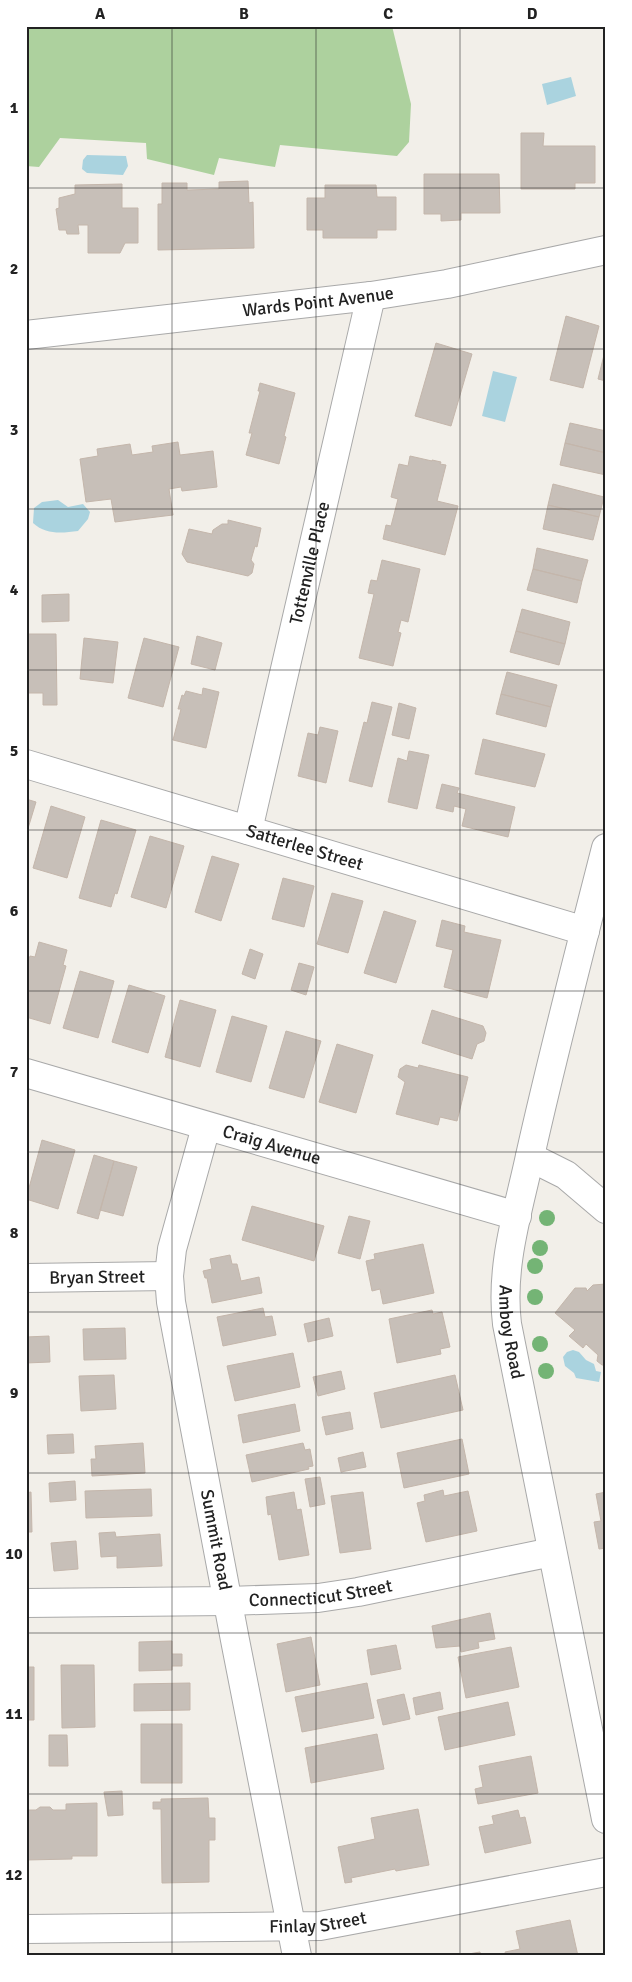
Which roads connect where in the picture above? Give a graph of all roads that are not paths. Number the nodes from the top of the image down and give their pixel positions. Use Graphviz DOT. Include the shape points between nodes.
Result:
graph roads {
  1 [pos="606,250"];
  2 [pos="371,296"];
  3 [pos="26,335"];
  4 [pos="26,764"];
  5 [pos="248,830"];
  6 [pos="606,848"];
  7 [pos="585,931"];
  8 [pos="26,1073"];
  9 [pos="206,1126"];
  10 [pos="530,1157"];
  11 [pos="606,1209"];
  12 [pos="517,1216"];
  13 [pos="169,1276"];
  14 [pos="26,1278"];
  15 [pos="552,1552"];
  16 [pos="228,1601"];
  17 [pos="26,1603"];
  18 [pos="606,1819"];
  19 [pos="606,1872"];
  20 [pos="26,1928"];
  21 [pos="292,1928"];
  22 [pos="297,1956"];
  1 -- 2 [label="street, Wards Point Avenue" via="447,284"];
  2 -- 3 [label="street, Wards Point Avenue"];
  2 -- 5 [label="street, Tottenville Place"];
  4 -- 5 [label="street, Satterlee Street"];
  5 -- 7 [label="street, Satterlee Street"];
  6 -- 7 [label="street, Amboy Road"];
  7 -- 10 [label="street, Amboy Road"];
  8 -- 9 [label="street, Craig Avenue"];
  9 -- 12 [label="street, Craig Avenue"];
  9 -- 13 [label="street, Summit Road" via="172,1249"];
  10 -- 11 [label="street" via="566,1175"];
  10 -- 12 [label="street, Amboy Road"];
  12 -- 15 [label="street, Amboy Road" via="507,1264 504,1300"];
  13 -- 14 [label="street, Bryan Street"];
  13 -- 16 [label="street, Summit Road" via="173,1317"];
  15 -- 16 [label="street, Connecticut Street" via="338,1596"];
  15 -- 18 [label="street, Amboy Road"];
  16 -- 17 [label="street, Connecticut Street"];
  16 -- 21 [label="street, Summit Road"];
  19 -- 21 [label="street, Finlay Street" via="333,1925"];
  20 -- 21 [label="street, Finlay Street"];
  21 -- 22 [label="street, Summit Road"];
}
